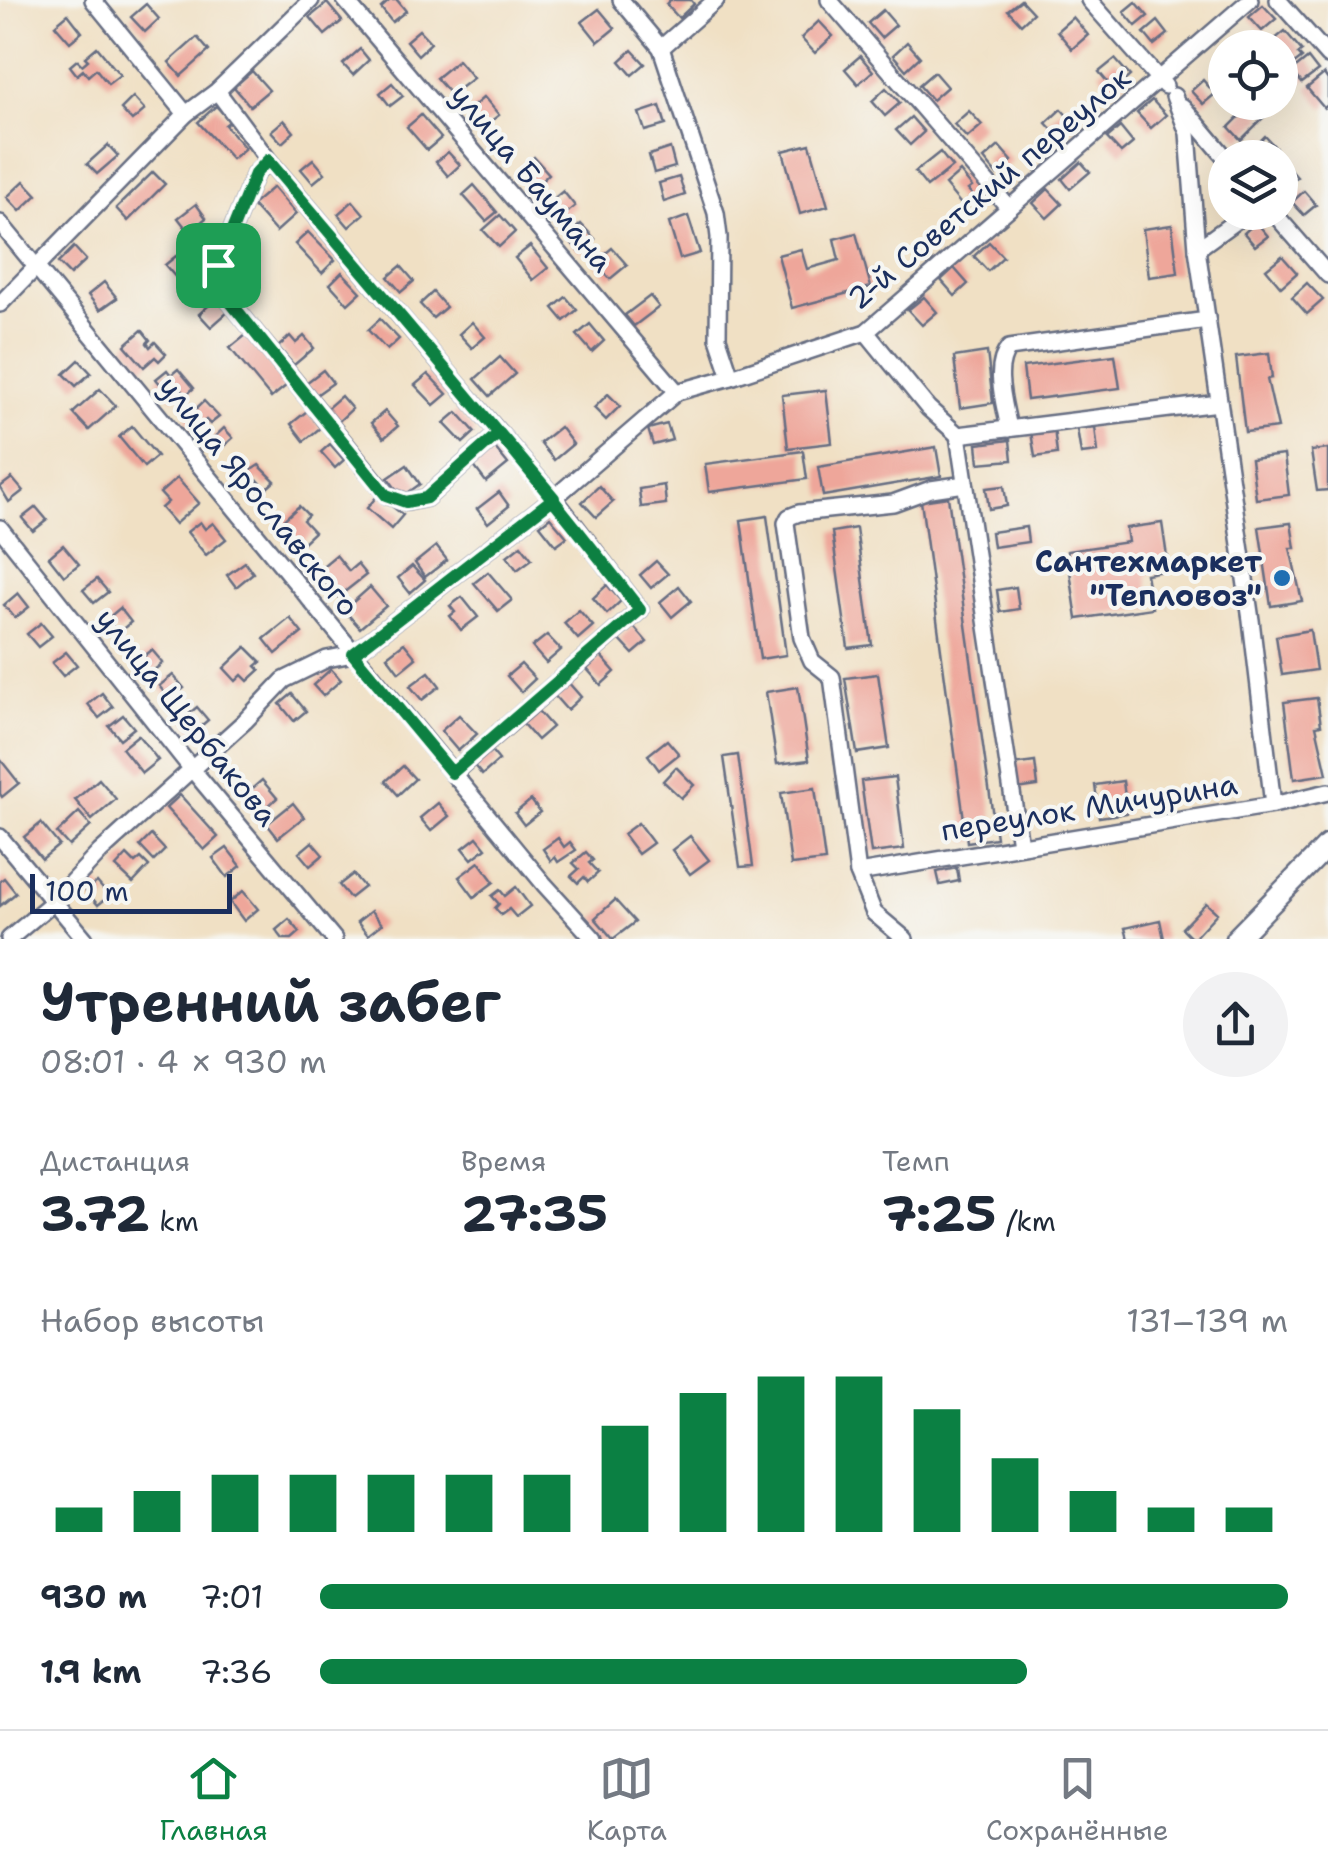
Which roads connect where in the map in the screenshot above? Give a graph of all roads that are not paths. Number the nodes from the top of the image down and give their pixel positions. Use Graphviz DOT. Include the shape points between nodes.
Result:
graph roads {
  1 [pos="93,0"];
  2 [pos="311,0"];
  3 [pos="345,0"];
  4 [pos="622,0"];
  5 [pos="716,0"];
  6 [pos="829,0"];
  7 [pos="1089,0"];
  8 [pos="1250,0"];
  9 [pos="1278,0"];
  10 [pos="662,48"];
  11 [pos="1328,56"];
  12 [pos="1159,80"];
  13 [pos="217,91"];
  14 [pos="1174,96"];
  15 [pos="186,114"];
  16 [pos="1211,140"];
  17 [pos="268,160"];
  18 [pos="1009,208"];
  19 [pos="0,223"];
  20 [pos="1222,230"];
  21 [pos="1289,230"];
  22 [pos="1197,248"];
  23 [pos="37,267"];
  24 [pos="1328,275"];
  25 [pos="0,304"];
  26 [pos="1207,320"];
  27 [pos="866,332"];
  28 [pos="731,377"];
  29 [pos="677,392"];
  30 [pos="1219,403"];
  31 [pos="1009,428"];
  32 [pos="499,433"];
  33 [pos="958,435"];
  34 [pos="965,484"];
  35 [pos="554,498"];
  36 [pos="0,528"];
  37 [pos="353,654"];
  38 [pos="191,768"];
  39 [pos="452,773"];
  40 [pos="1328,792"];
  41 [pos="1272,805"];
  42 [pos="0,837"];
  43 [pos="1020,845"];
  44 [pos="1328,846"];
  45 [pos="858,873"];
  46 [pos="54,902"];
  47 [pos="329,937"];
  48 [pos="9,939"];
  49 [pos="85,939"];
  50 [pos="594,939"];
  51 [pos="904,939"];
  52 [pos="1236,939"];
  1 -- 15 [label="street"];
  2 -- 13 [label="street"];
  3 -- 29 [label="street, улица Баумана"];
  4 -- 10 [label="street"];
  5 -- 10 [label="street"];
  6 -- 18 [label="street"];
  7 -- 12 [label="street"];
  8 -- 12 [label="street, 2-й Советский переулок"];
  9 -- 11 [label="street"];
  10 -- 28 [label="street" via="716,213 718,338"];
  12 -- 14 [label="street"];
  12 -- 18 [label="street, 2-й Советский переулок"];
  13 -- 15 [label="street"];
  13 -- 17 [label="street"];
  14 -- 16 [label="street"];
  14 -- 22 [label="street" via="1188,133"];
  15 -- 23 [label="street"];
  17 -- 32 [label="street"];
  17 -- 32 [label="street" via="255,174 218,265 219,288 386,495 406,502 426,498"];
  18 -- 27 [label="street, 2-й Советский переулок"];
  19 -- 23 [label="street, улица Ярославского"];
  20 -- 22 [label="street"];
  21 -- 24 [label="street"];
  22 -- 26 [label="street"];
  23 -- 25 [label="street"];
  23 -- 37 [label="street, улица Ярославского"];
  26 -- 30 [label="street"];
  26 -- 31 [label="street" via="1009,348 1000,368"];
  27 -- 28 [label="street, 2-й Советский переулок"];
  27 -- 33 [label="street"];
  28 -- 29 [label="street, 2-й Советский переулок"];
  29 -- 35 [label="street, 2-й Советский переулок"];
  30 -- 31 [label="street"];
  30 -- 41 [label="street"];
  31 -- 33 [label="street"];
  32 -- 35 [label="street"];
  33 -- 34 [label="street"];
  34 -- 43 [label="street"];
  34 -- 45 [label="street" via="893,503 799,512 786,523 802,638 812,660 832,677"];
  35 -- 37 [label="street, 2-й Советский переулок"];
  35 -- 39 [label="street" via="640,610"];
  36 -- 38 [label="street, улица Щербакова"];
  37 -- 38 [label="street, 2-й Советский переулок" via="284,680"];
  37 -- 39 [label="street, улица Ярославского"];
  38 -- 46 [label="street, 2-й Советский переулок"];
  38 -- 47 [label="street, улица Щербакова"];
  39 -- 50 [label="street, улица Ярославского"];
  40 -- 41 [label="street, переулок Мичурина"];
  41 -- 43 [label="street, переулок Мичурина"];
  42 -- 46 [label="street"];
  43 -- 45 [label="street, переулок Мичурина"];
  44 -- 52 [label="street"];
  45 -- 51 [label="street" via="874,913"];
  46 -- 48 [label="street, 2-й Советский переулок"];
  46 -- 49 [label="street"];
}
